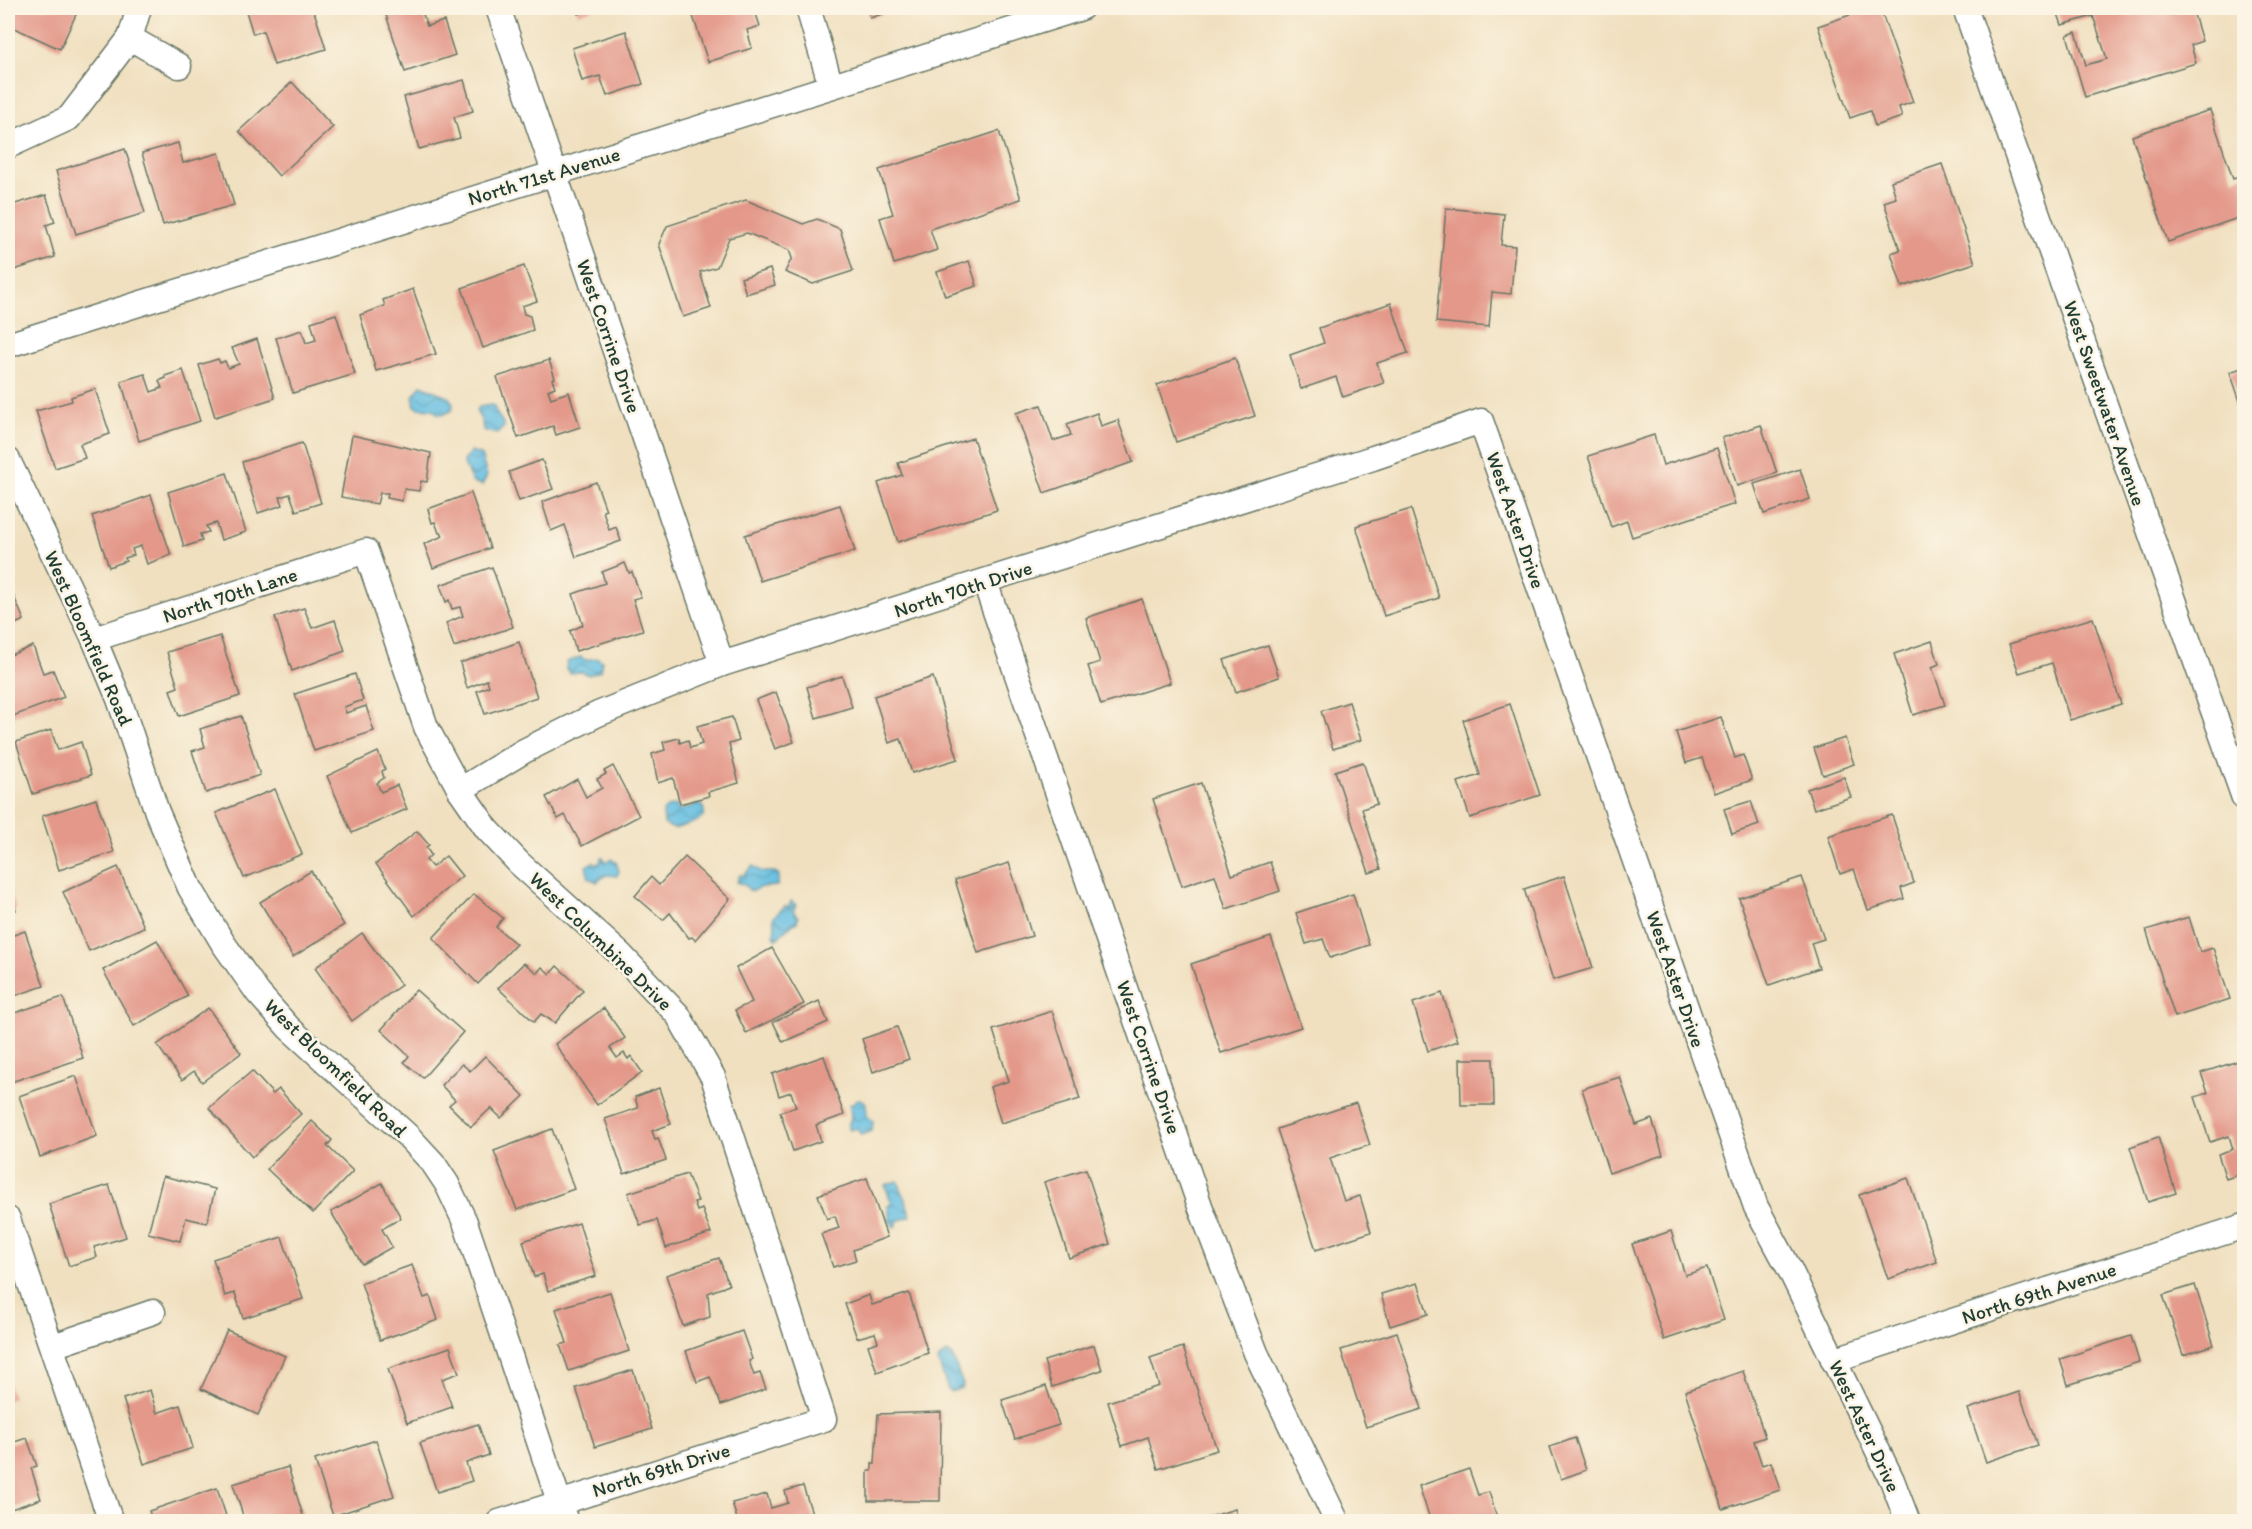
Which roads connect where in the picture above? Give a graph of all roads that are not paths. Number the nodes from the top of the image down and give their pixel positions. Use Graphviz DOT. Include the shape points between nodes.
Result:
graph roads {
  1 [pos="139,8"];
  2 [pos="498,8"];
  3 [pos="807,8"];
  4 [pos="1081,8"];
  5 [pos="1965,8"];
  6 [pos="130,38"];
  7 [pos="179,66"];
  8 [pos="831,86"];
  9 [pos="8,146"];
  10 [pos="553,173"];
  11 [pos="8,345"];
  12 [pos="1481,421"];
  13 [pos="8,460"];
  14 [pos="366,551"];
  15 [pos="986,582"];
  16 [pos="94,639"];
  17 [pos="722,664"];
  18 [pos="460,790"];
  19 [pos="2244,798"];
  20 [pos="8,1219"];
  21 [pos="2244,1226"];
  22 [pos="153,1312"];
  23 [pos="53,1346"];
  24 [pos="1833,1360"];
  25 [pos="824,1419"];
  26 [pos="562,1512"];
  27 [pos="111,1521"];
  28 [pos="499,1521"];
  29 [pos="1337,1521"];
  30 [pos="1908,1521"];
  1 -- 6 [label="street"];
  2 -- 10 [label="street, West Corrine Drive"];
  3 -- 8 [label="street"];
  4 -- 8 [label="street, North 71st Avenue"];
  5 -- 19 [label="street, West Sweetwater Avenue"];
  6 -- 7 [label="street"];
  6 -- 9 [label="street" via="69,118"];
  8 -- 10 [label="street, North 71st Avenue"];
  10 -- 11 [label="street, North 71st Avenue"];
  10 -- 17 [label="street, West Corrine Drive"];
  12 -- 15 [label="street, North 70th Drive"];
  12 -- 24 [label="street, West Aster Drive" via="1756,1207"];
  13 -- 16 [label="street, West Bloomfield Road"];
  14 -- 16 [label="street, North 70th Lane"];
  14 -- 18 [label="street, West Columbine Drive" via="426,727"];
  15 -- 17 [label="street, North 70th Drive"];
  15 -- 29 [label="street, West Corrine Drive" via="1200,1206 1256,1353"];
  16 -- 26 [label="street, West Bloomfield Road" via="157,812 190,888 223,943 258,993 289,1028 409,1137 447,1184 465,1222"];
  17 -- 18 [label="street, North 70th Drive" via="598,714 524,751"];
  18 -- 25 [label="street, West Columbine Drive" via="487,829 519,863 621,954 678,1015 713,1077"];
  20 -- 23 [label="street"];
  21 -- 24 [label="street, North 69th Avenue"];
  22 -- 23 [label="street"];
  23 -- 27 [label="street"];
  24 -- 30 [label="street, West Aster Drive"];
  25 -- 26 [label="street, North 69th Drive"];
  26 -- 28 [label="street, North 69th Drive"];
}
